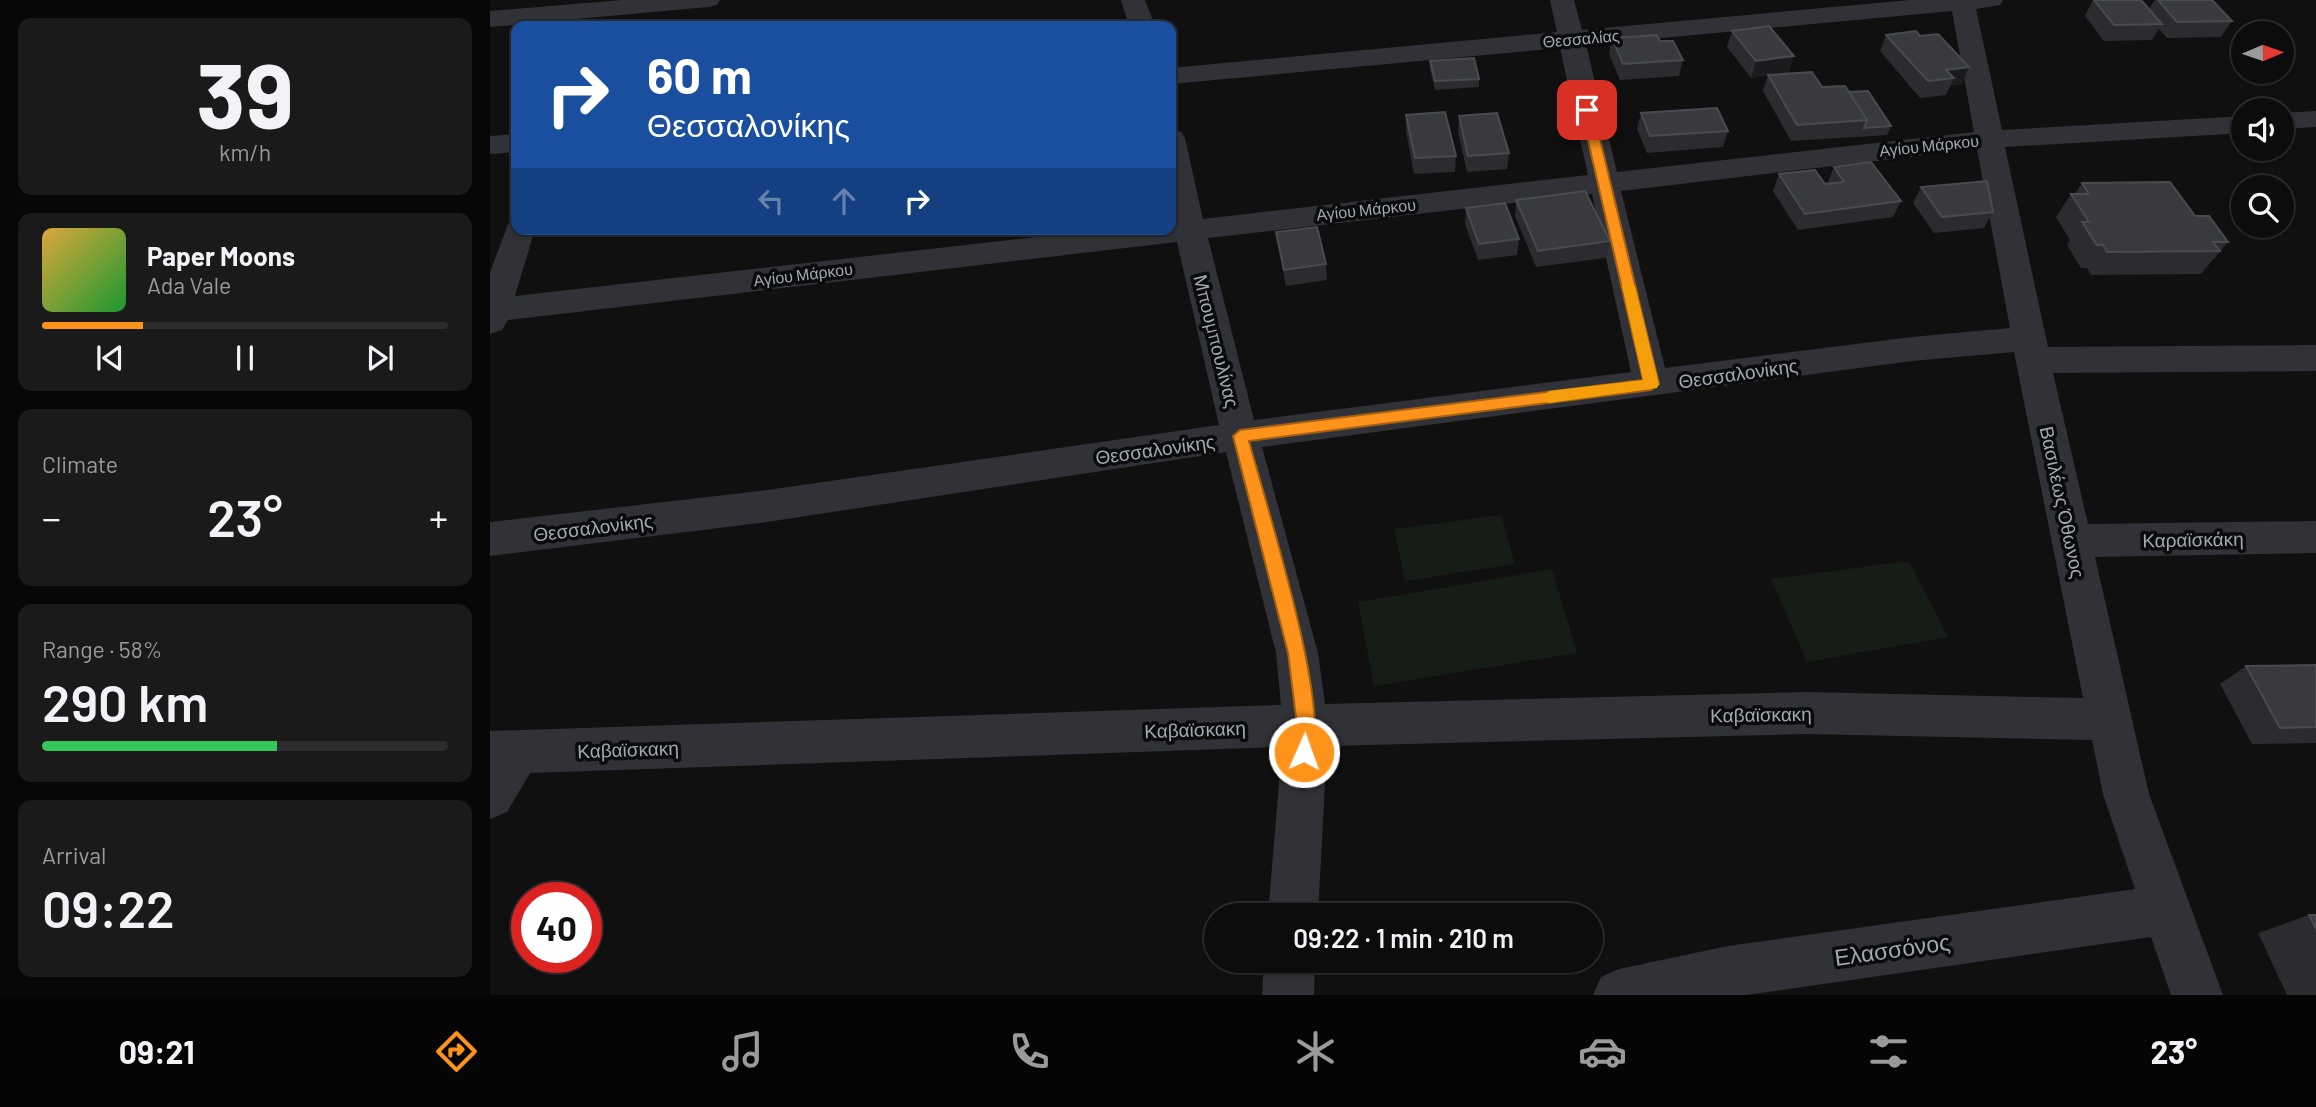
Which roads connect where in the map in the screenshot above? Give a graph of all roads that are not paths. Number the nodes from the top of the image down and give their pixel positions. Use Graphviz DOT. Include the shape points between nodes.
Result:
graph roads {
  1 [pos="708,0"];
  2 [pos="1133,0"];
  3 [pos="1562,0"];
  4 [pos="1972,1"];
  5 [pos="599,9"];
  6 [pos="490,19"];
  7 [pos="1140,21"];
  8 [pos="1571,39"];
  9 [pos="1176,76"];
  10 [pos="2316,119"];
  11 [pos="2294,120"];
  12 [pos="2231,125"];
  13 [pos="1991,139"];
  14 [pos="511,143"];
  15 [pos="490,145"];
  16 [pos="1176,162"];
  17 [pos="1604,181"];
  18 [pos="1190,229"];
  19 [pos="1176,231"];
  20 [pos="518,235"];
  21 [pos="1140,235"];
  22 [pos="491,313"];
  23 [pos="2031,349"];
  24 [pos="2316,358"];
  25 [pos="1651,384"];
  26 [pos="1240,436"];
  27 [pos="2316,537"];
  28 [pos="490,539"];
  29 [pos="2071,541"];
  30 [pos="2109,719"];
  31 [pos="1306,725"];
  32 [pos="504,753"];
  33 [pos="490,796"];
  34 [pos="1294,903"];
  35 [pos="2166,910"];
  36 [pos="1289,973"];
  37 [pos="1288,995"];
  38 [pos="1619,995"];
  39 [pos="2197,995"];
  1 -- 5 [label="street"];
  2 -- 7 [label="street"];
  3 -- 8 [label="street"];
  4 -- 8 [label="street, Θεσσαλίας"];
  4 -- 13 [label="street, Βασιλέως Όθωνος"];
  5 -- 6 [label="street"];
  8 -- 9 [label="street, Θεσσαλίας"];
  8 -- 17 [label="street"];
  10 -- 11 [label="street"];
  12 -- 13 [label="street, Αγίου Μάρκου"];
  13 -- 17 [label="street, Αγίου Μάρκου"];
  13 -- 23 [label="street, Βασιλέως Όθωνος"];
  14 -- 15 [label="street"];
  16 -- 18 [label="street, Μπουμπουλίνας"];
  17 -- 18 [label="street, Αγίου Μάρκου"];
  17 -- 25 [label="street"];
  18 -- 19 [label="street, Αγίου Μάρκου"];
  18 -- 26 [label="street, Μπουμπουλίνας"];
  20 -- 22 [label="street"];
  21 -- 22 [label="street, Αγίου Μάρκου"];
  23 -- 24 [label="street, Θεσσαλονίκης"];
  23 -- 25 [label="street, Θεσσαλονίκης" via="1912,349"];
  23 -- 29 [label="street, Βασιλέως Όθωνος"];
  25 -- 26 [label="street, Θεσσαλονίκης"];
  26 -- 28 [label="street, Θεσσαλονίκης" via="760,508"];
  26 -- 31 [label="street, Μπουμπουλίνας" via="1294,640"];
  27 -- 29 [label="street, Καραϊσκάκη"];
  29 -- 30 [label="street, Βασιλέως Όθωνος"];
  30 -- 31 [label="street, Καβαϊσκακη" via="1805,713"];
  30 -- 35 [label="street, Βασιλέως Όθωνος" via="2126,794"];
  31 -- 32 [label="street, Καβαϊσκακη"];
  31 -- 34 [label="street, Μπουμπουλίνας"];
  32 -- 33 [label="street"];
  35 -- 38 [label="street, Ελασσόνος" via="1728,972"];
  35 -- 39 [label="street, Βασιλέως Όθωνος"];
  36 -- 37 [label="street"];
}
